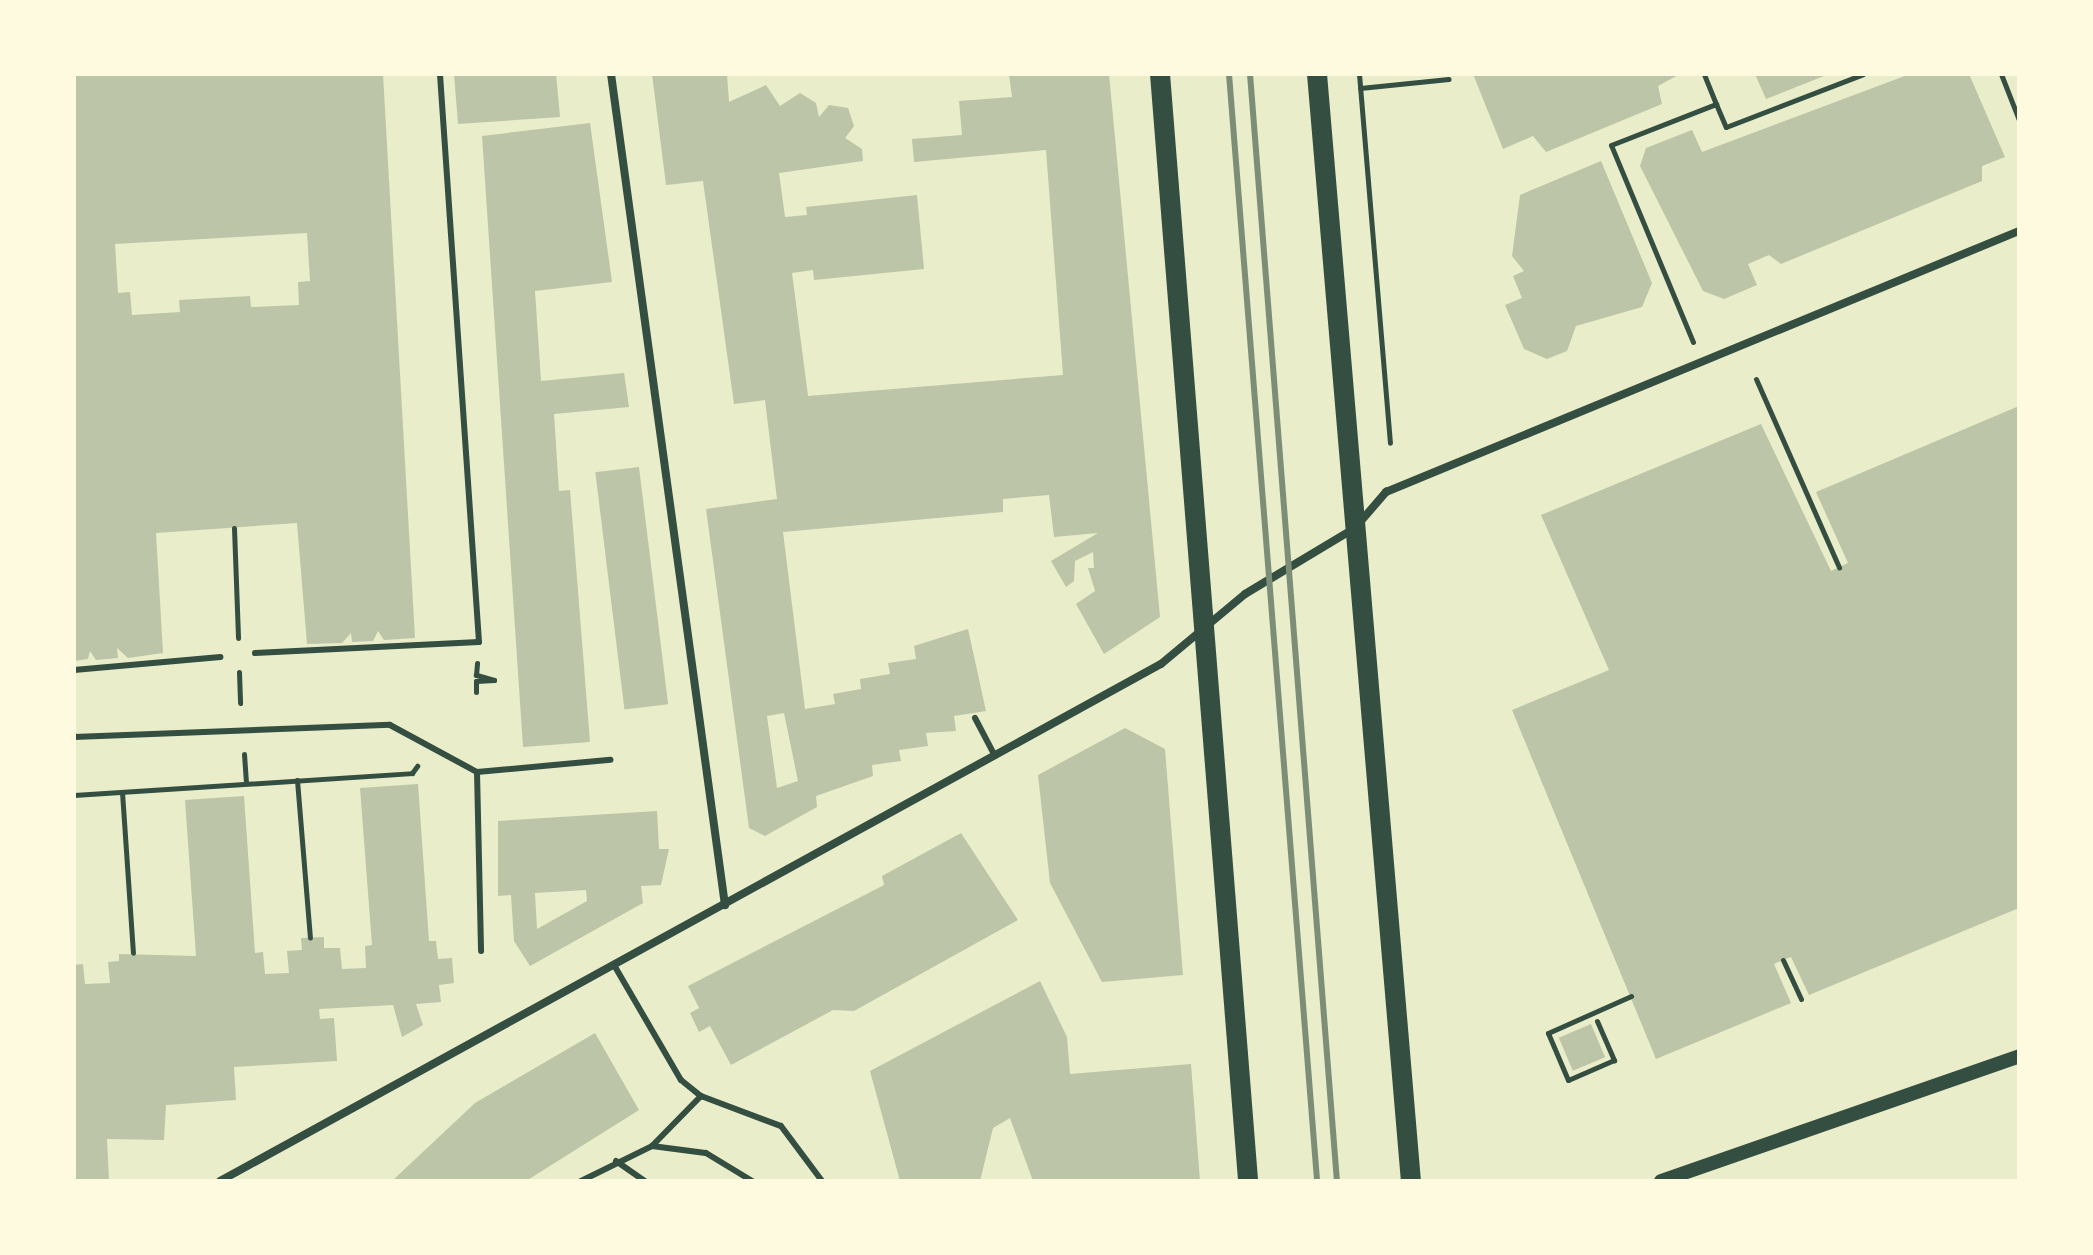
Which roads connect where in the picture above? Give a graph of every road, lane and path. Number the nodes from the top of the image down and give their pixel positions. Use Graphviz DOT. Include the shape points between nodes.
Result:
graph roads {
  1 [pos="440,74"];
  2 [pos="611,74"];
  3 [pos="1160,74"];
  4 [pos="1317,74"];
  5 [pos="1359,74"];
  6 [pos="1704,74"];
  7 [pos="1863,74"];
  8 [pos="2001,74"];
  9 [pos="1449,79"];
  10 [pos="1360,88"];
  11 [pos="1716,104"];
  12 [pos="2019,120"];
  13 [pos="2019,231"];
  14 [pos="1701,361"];
  15 [pos="1756,379"];
  16 [pos="1390,443"];
  17 [pos="234,528"];
  18 [pos="1355,528"];
  19 [pos="1839,567"];
  20 [pos="1204,629"];
  21 [pos="255,653"];
  22 [pos="220,657"];
  23 [pos="74,670"];
  24 [pos="476,675"];
  25 [pos="476,692"];
  26 [pos="240,703"];
  27 [pos="975,718"];
  28 [pos="74,737"];
  29 [pos="243,745"];
  30 [pos="433,748"];
  31 [pos="995,756"];
  32 [pos="610,760"];
  33 [pos="477,772"];
  34 [pos="297,780"];
  35 [pos="246,783"];
  36 [pos="122,792"];
  37 [pos="74,795"];
  38 [pos="725,905"];
  39 [pos="310,937"];
  40 [pos="481,951"];
  41 [pos="133,953"];
  42 [pos="1783,960"];
  43 [pos="614,965"];
  44 [pos="1631,996"];
  45 [pos="1801,999"];
  46 [pos="1597,1021"];
  47 [pos="2019,1056"];
  48 [pos="701,1096"];
  49 [pos="652,1146"];
  50 [pos="616,1161"];
  51 [pos="220,1181"];
  52 [pos="581,1181"];
  53 [pos="645,1181"];
  54 [pos="752,1181"];
  55 [pos="822,1181"];
  56 [pos="1248,1181"];
  57 [pos="1411,1181"];
  58 [pos="1661,1181"];
  1 -- 21 [label="lane" via="479,642"];
  2 -- 38 [label="street"];
  3 -- 20 [label="main road"];
  4 -- 18 [label="main road"];
  5 -- 10 [label="path"];
  6 -- 11 [label="path"];
  7 -- 11 [label="path" via="1726,127"];
  8 -- 12 [label="path"];
  9 -- 10 [label="path"];
  10 -- 16 [label="path"];
  11 -- 14 [label="path" via="1611,145"];
  13 -- 14 [label="street"];
  14 -- 18 [label="street" via="1386,492"];
  15 -- 19 [label="path"];
  17 -- 26 [label="path"];
  18 -- 20 [label="street" via="1245,594"];
  18 -- 57 [label="main road"];
  20 -- 31 [label="street" via="1161,664"];
  20 -- 56 [label="main road"];
  22 -- 23 [label="lane"];
  24 -- 25 [label="path" via="494,680 476,681"];
  27 -- 31 [label="lane"];
  28 -- 30 [label="lane" via="366,721"];
  29 -- 35 [label="path"];
  30 -- 33 [label="lane"];
  30 -- 34 [label="path" via="412,773"];
  31 -- 38 [label="street"];
  32 -- 33 [label="lane"];
  33 -- 40 [label="lane"];
  34 -- 35 [label="path"];
  34 -- 39 [label="path"];
  35 -- 36 [label="path"];
  36 -- 37 [label="path"];
  36 -- 41 [label="path"];
  38 -- 43 [label="street"];
  42 -- 45 [label="path"];
  43 -- 48 [label="lane" via="681,1080"];
  43 -- 51 [label="street"];
  44 -- 46 [label="path" via="1548,1033 1568,1080 1614,1060"];
  47 -- 58 [label="street"];
  48 -- 49 [label="lane"];
  48 -- 55 [label="lane" via="781,1126"];
  49 -- 50 [label="lane"];
  49 -- 54 [label="lane" via="706,1153"];
  50 -- 52 [label="lane"];
  50 -- 53 [label="lane"];
}
